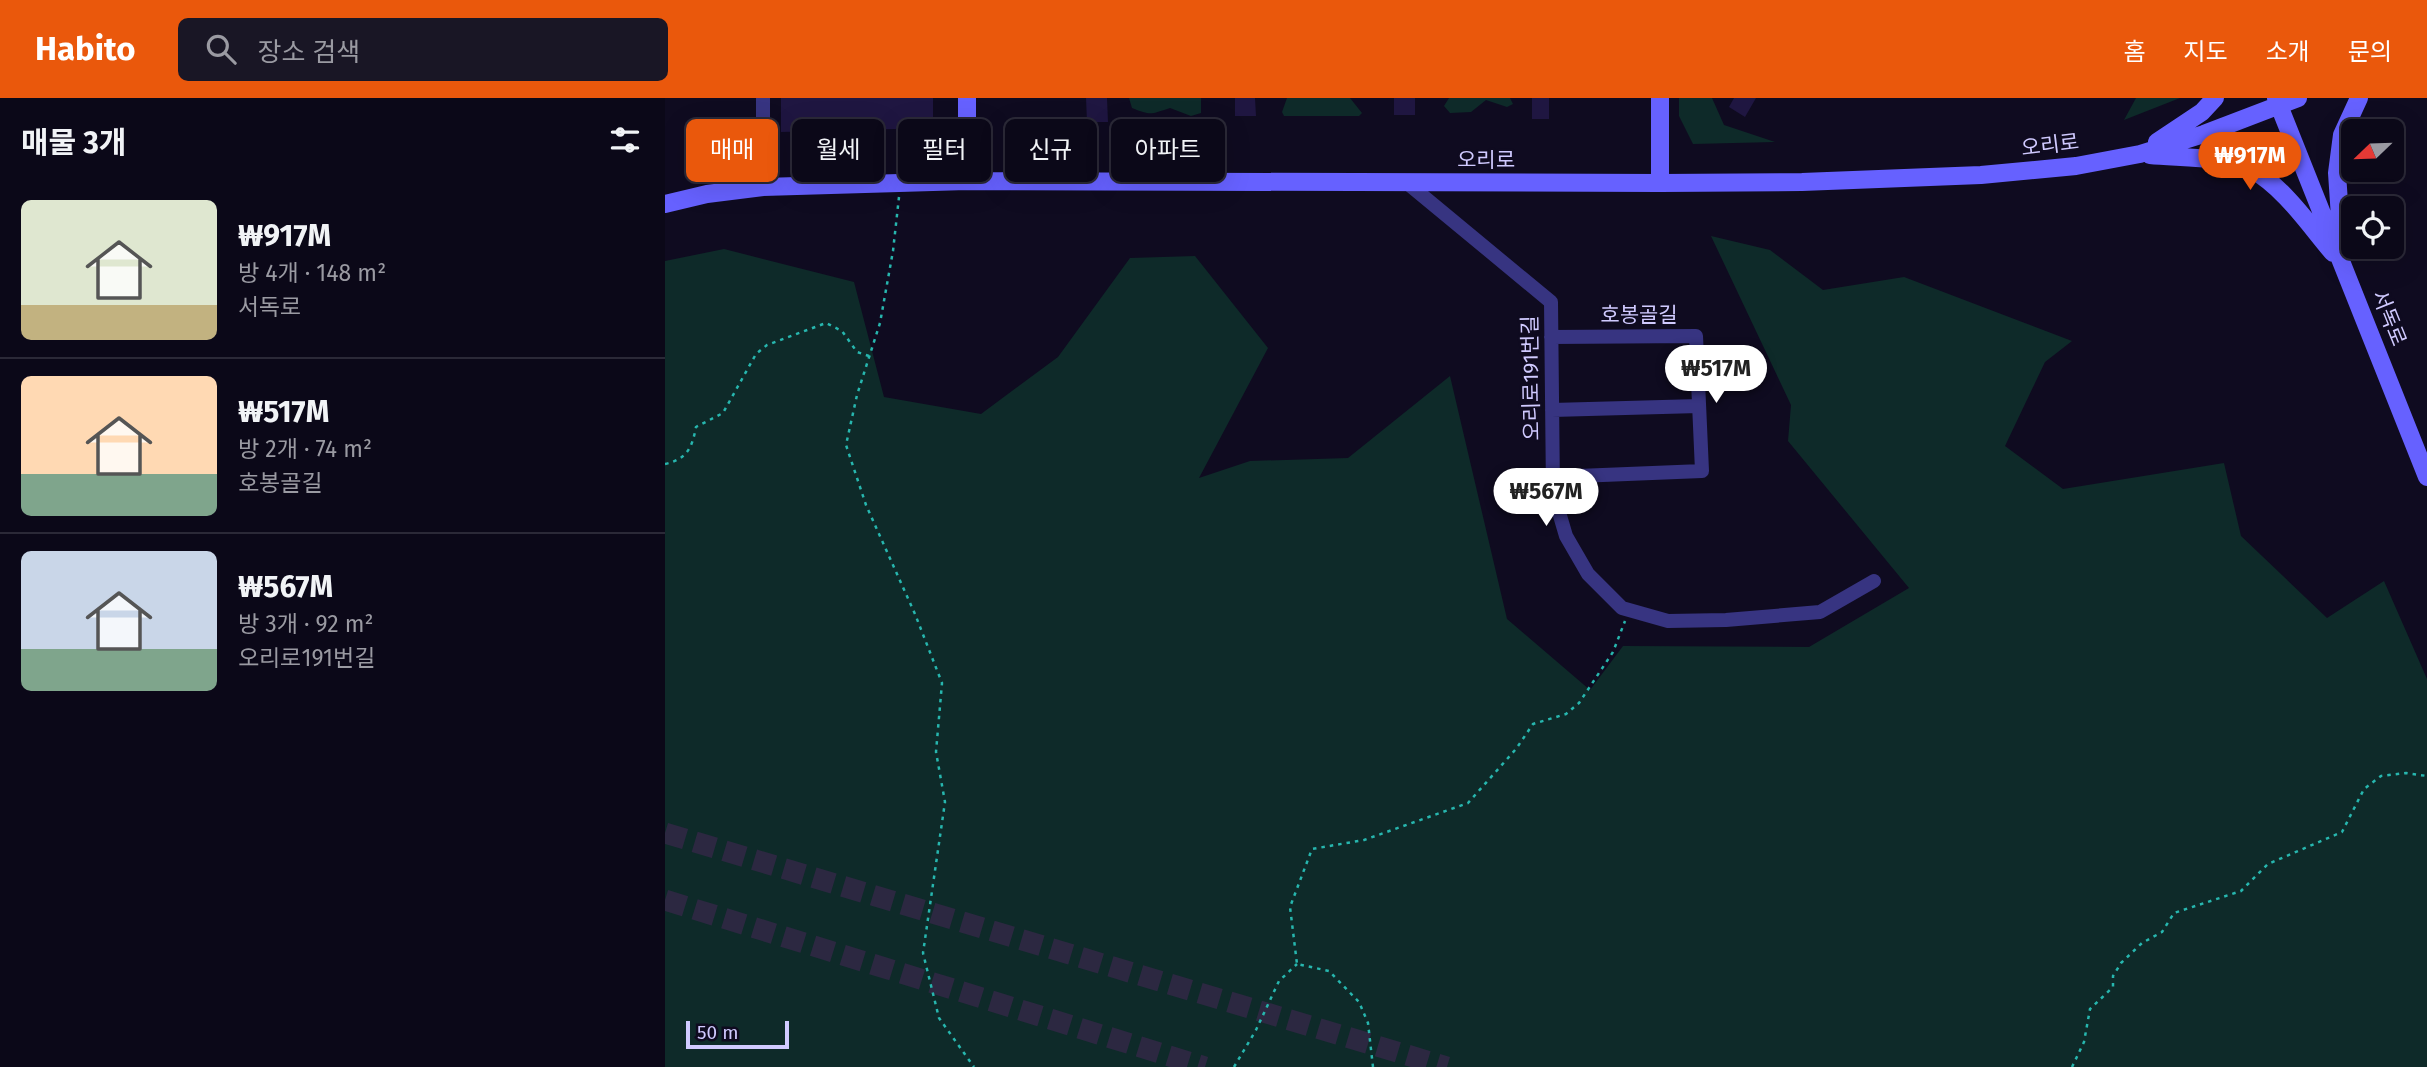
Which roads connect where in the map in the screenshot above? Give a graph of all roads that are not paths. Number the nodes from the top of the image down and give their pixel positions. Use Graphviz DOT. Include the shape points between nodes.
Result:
graph roads {
  1 [pos="763,98"];
  2 [pos="967,98"];
  3 [pos="1660,98"];
  4 [pos="2215,98"];
  5 [pos="2298,98"];
  6 [pos="2360,98"];
  7 [pos="2278,102"];
  8 [pos="967,119"];
  9 [pos="2140,154"];
  10 [pos="991,181"];
  11 [pos="934,182"];
  12 [pos="1406,182"];
  13 [pos="1660,183"];
  14 [pos="763,187"];
  15 [pos="665,204"];
  16 [pos="2343,264"];
  17 [pos="1551,337"];
  18 [pos="1699,406"];
  19 [pos="1552,410"];
  20 [pos="1553,477"];
  21 [pos="2427,477"];
  22 [pos="1874,581"];
  1 -- 14 [label="street"];
  2 -- 8 [label="main road"];
  3 -- 13 [label="main road"];
  4 -- 9 [label="main road"];
  5 -- 7 [label="main road, 오리로"];
  6 -- 16 [label="main road" via="2342,135 2337,173"];
  7 -- 9 [label="main road, 오리로" via="2204,134"];
  7 -- 16 [label="main road, 서독로"];
  9 -- 13 [label="main road, 오리로" via="1981,175"];
  9 -- 16 [label="main road" via="2237,163 2252,169 2281,193"];
  10 -- 12 [label="main road, 오리로"];
  11 -- 14 [label="main road, 오리로"];
  12 -- 13 [label="main road, 오리로"];
  12 -- 17 [label="street, 오리로191번길" via="1551,302"];
  14 -- 15 [label="main road, 오리로"];
  16 -- 21 [label="main road, 서독로"];
  17 -- 18 [label="street, 호봉골길" via="1696,336"];
  17 -- 19 [label="street, 오리로191번길"];
  18 -- 19 [label="street"];
  18 -- 20 [label="street, 호봉골길" via="1702,471"];
  19 -- 20 [label="street, 오리로191번길"];
  20 -- 22 [label="street, 오리로191번길" via="1566,536 1588,574 1622,608 1668,621 1820,612"];
}
